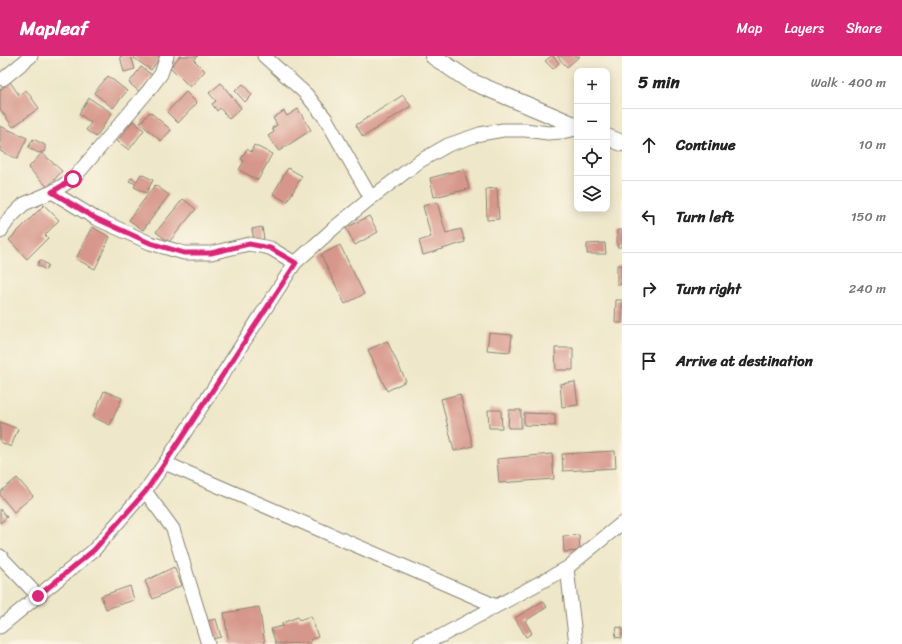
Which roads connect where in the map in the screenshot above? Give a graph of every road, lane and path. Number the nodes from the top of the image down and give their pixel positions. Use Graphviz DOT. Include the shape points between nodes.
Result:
graph roads {
  1 [pos="31,56"];
  2 [pos="167,56"];
  3 [pos="264,56"];
  4 [pos="433,56"];
  5 [pos="3,79"];
  6 [pos="574,126"];
  7 [pos="574,128"];
  8 [pos="610,138"];
  9 [pos="622,143"];
  10 [pos="52,192"];
  11 [pos="371,198"];
  12 [pos="0,232"];
  13 [pos="296,263"];
  14 [pos="165,463"];
  15 [pos="146,491"];
  16 [pos="622,523"];
  17 [pos="0,556"];
  18 [pos="567,568"];
  19 [pos="38,596"];
  20 [pos="496,606"];
  21 [pos="0,627"];
  22 [pos="208,644"];
  23 [pos="420,644"];
  24 [pos="576,644"];
  1 -- 5 [label="street"];
  2 -- 10 [label="street" via="161,74 149,90 73,179"];
  3 -- 11 [label="street" via="306,94 326,119"];
  4 -- 6 [label="street" via="470,81"];
  7 -- 11 [label="street" via="548,133 503,130 480,134 448,145 420,161"];
  8 -- 9 [label="street"];
  10 -- 12 [label="street" via="24,204"];
  10 -- 13 [label="street" via="95,218 150,243 184,253 211,253 249,244 270,248"];
  11 -- 13 [label="street"];
  13 -- 14 [label="street"];
  14 -- 15 [label="street"];
  14 -- 20 [label="street"];
  15 -- 19 [label="street" via="94,550"];
  15 -- 22 [label="street" via="173,529"];
  16 -- 18 [label="street"];
  17 -- 19 [label="street"];
  18 -- 20 [label="street"];
  18 -- 24 [label="street"];
  19 -- 21 [label="street"];
  20 -- 23 [label="street" via="441,636"];
}
